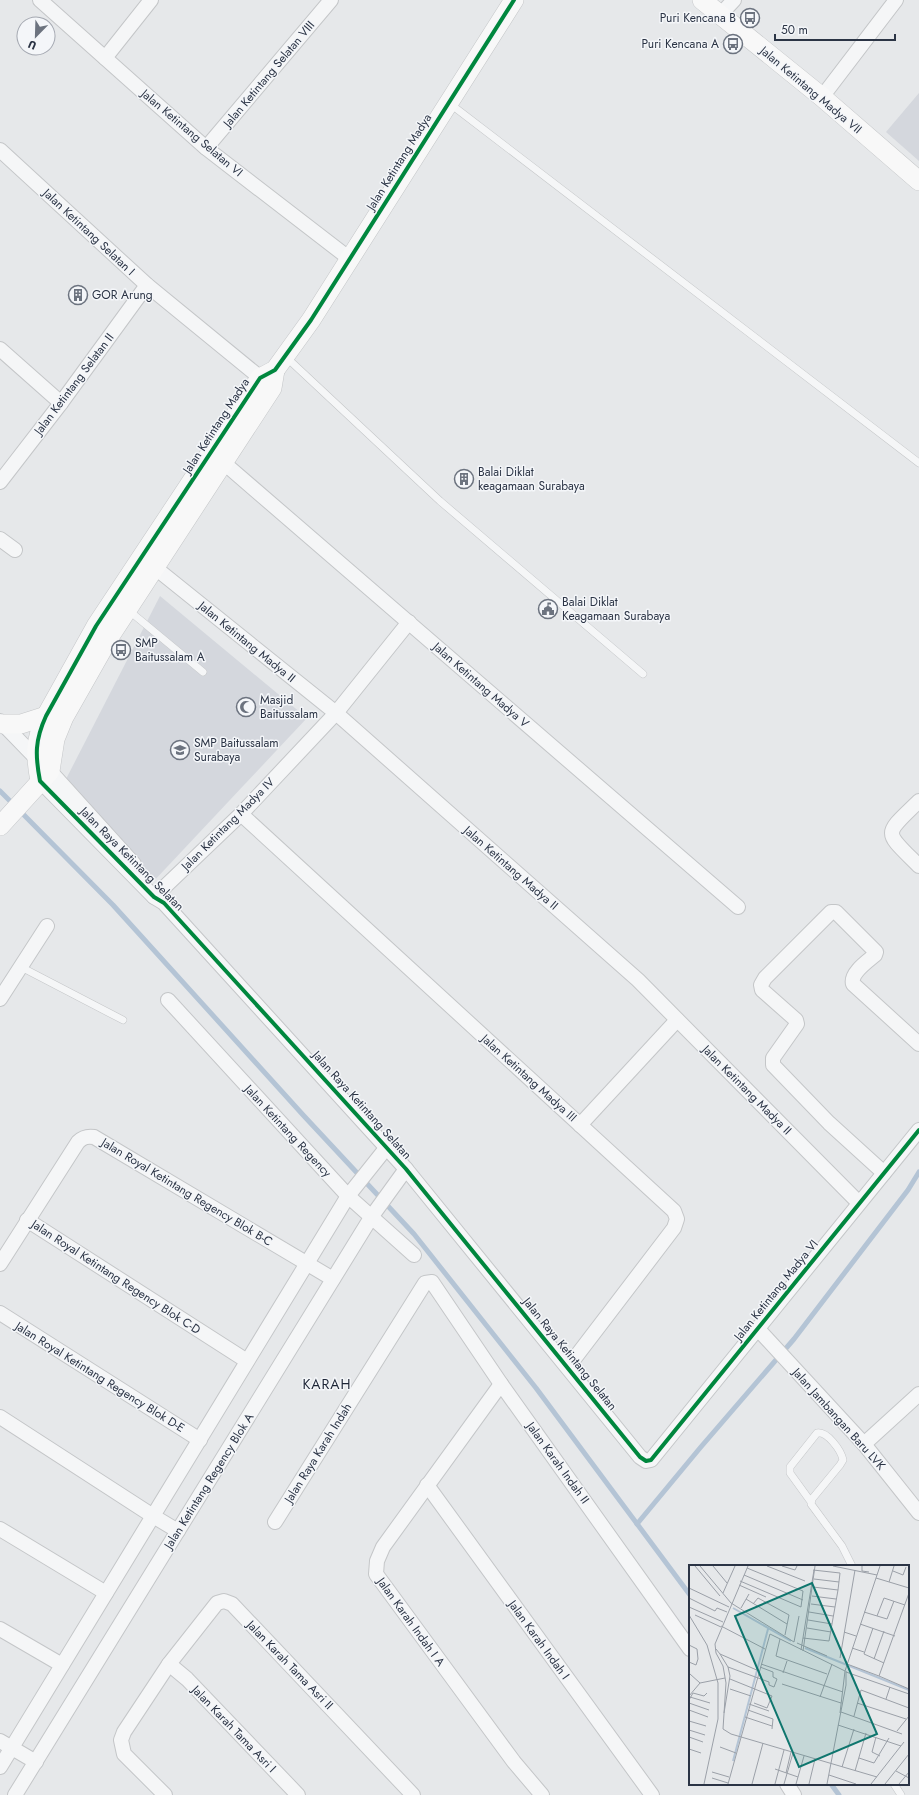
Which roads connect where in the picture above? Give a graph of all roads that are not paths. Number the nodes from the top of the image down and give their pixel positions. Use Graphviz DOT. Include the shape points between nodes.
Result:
graph roads {
  1 [pos="40,0"];
  2 [pos="151,0"];
  3 [pos="331,0"];
  4 [pos="514,0"];
  5 [pos="702,0"];
  6 [pos="734,0"];
  7 [pos="896,0"];
  8 [pos="720,15"];
  9 [pos="105,58"];
  10 [pos="822,97"];
  11 [pos="448,103"];
  12 [pos="206,148"];
  13 [pos="0,150"];
  14 [pos="918,177"];
  15 [pos="350,259"];
  16 [pos="147,285"];
  17 [pos="0,349"];
  18 [pos="273,373"];
  19 [pos="61,403"];
  20 [pos="224,463"];
  21 [pos="919,463"];
  22 [pos="0,482"];
  23 [pos="0,539"];
  24 [pos="15,550"];
  25 [pos="149,563"];
  26 [pos="127,608"];
  27 [pos="409,622"];
  28 [pos="203,672"];
  29 [pos="643,674"];
  30 [pos="336,713"];
  31 [pos="46,716"];
  32 [pos="2,723"];
  33 [pos="41,772"];
  34 [pos="919,801"];
  35 [pos="241,814"];
  36 [pos="0,826"];
  37 [pos="919,866"];
  38 [pos="159,897"];
  39 [pos="738,907"];
  40 [pos="47,926"];
  41 [pos="21,967"];
  42 [pos="0,999"];
  43 [pos="168,1000"];
  44 [pos="123,1020"];
  45 [pos="677,1020"];
  46 [pos="919,1044"];
  47 [pos="580,1125"];
  48 [pos="917,1138"];
  49 [pos="386,1147"];
  50 [pos="406,1169"];
  51 [pos="884,1173"];
  52 [pos="351,1192"];
  53 [pos="859,1203"];
  54 [pos="375,1212"];
  55 [pos="27,1220"];
  56 [pos="414,1255"];
  57 [pos="0,1264"];
  58 [pos="307,1264"];
  59 [pos="333,1280"];
  60 [pos="425,1283"];
  61 [pos="0,1313"];
  62 [pos="757,1328"];
  63 [pos="247,1361"];
  64 [pos="568,1368"];
  65 [pos="501,1384"];
  66 [pos="919,1394"];
  67 [pos="0,1417"];
  68 [pos="200,1440"];
  69 [pos="864,1444"];
  70 [pos="648,1462"];
  71 [pos="427,1485"];
  72 [pos="811,1502"];
  73 [pos="919,1513"];
  74 [pos="153,1516"];
  75 [pos="275,1522"];
  76 [pos="0,1529"];
  77 [pos="178,1530"];
  78 [pos="852,1565"];
  79 [pos="106,1594"];
  80 [pos="0,1629"];
  81 [pos="689,1648"];
  82 [pos="169,1664"];
  83 [pos="62,1665"];
  84 [pos="6,1744"];
  85 [pos="36,1762"];
  86 [pos="0,1767"];
  87 [pos="787,1785"];
  88 [pos="895,1785"];
  89 [pos="15,1795"];
  90 [pos="165,1795"];
  91 [pos="298,1795"];
  92 [pos="414,1795"];
  93 [pos="542,1795"];
  94 [pos="652,1795"];
  95 [pos="794,1795"];
  96 [pos="901,1795"];
  1 -- 9 [label="street, Jalan Ketintang Selatan VI"];
  2 -- 9 [label="street"];
  3 -- 12 [label="street, Jalan Ketintang Selatan VIII"];
  4 -- 11 [label="street, Jalan Ketintang Madya"];
  5 -- 8 [label="street, Jalan Ketintang Madya VII"];
  6 -- 8 [label="street"];
  7 -- 10 [label="street"];
  8 -- 10 [label="street, Jalan Ketintang Madya VII"];
  9 -- 12 [label="street, Jalan Ketintang Selatan VI"];
  10 -- 14 [label="street, Jalan Ketintang Madya VII"];
  11 -- 15 [label="street, Jalan Ketintang Madya"];
  11 -- 21 [label="lane"];
  12 -- 15 [label="street, Jalan Ketintang Selatan VI"];
  13 -- 16 [label="street, Jalan Ketintang Selatan I"];
  15 -- 18 [label="street, Jalan Ketintang Madya"];
  16 -- 18 [label="street, Jalan Ketintang Selatan I"];
  16 -- 19 [label="street, Jalan Ketintang Selatan II"];
  17 -- 19 [label="street"];
  18 -- 20 [label="street, Jalan Ketintang Madya"];
  18 -- 25 [label="street, Jalan Ketintang Madya"];
  18 -- 29 [label="lane" via="440,501"];
  19 -- 22 [label="street, Jalan Ketintang Selatan II"];
  20 -- 25 [label="street, Jalan Ketintang Madya"];
  20 -- 27 [label="street, Jalan Ketintang Madya V"];
  23 -- 24 [label="street"];
  25 -- 26 [label="street, Jalan Ketintang Madya"];
  25 -- 30 [label="street, Jalan Ketintang Madya II"];
  25 -- 31 [label="street, Jalan Ketintang Madya" via="96,626"];
  26 -- 28 [label="lane"];
  26 -- 33 [label="street, Jalan Ketintang Madya" via="64,717"];
  27 -- 30 [label="street, Jalan Ketintang Madya IV"];
  27 -- 39 [label="street, Jalan Ketintang Madya V"];
  30 -- 35 [label="street, Jalan Ketintang Madya IV"];
  30 -- 45 [label="street, Jalan Ketintang Madya II" via="638,980"];
  31 -- 32 [label="street" via="21,724"];
  31 -- 33 [label="street, Jalan Ketintang Madya" via="40,730"];
  32 -- 33 [label="street, Jalan Raya Ketintang Selatan"];
  33 -- 36 [label="street, Jalan Ketintang Madya"];
  33 -- 38 [label="street, Jalan Raya Ketintang Selatan"];
  34 -- 37 [label="street" via="894,825 891,834 893,840"];
  35 -- 38 [label="street, Jalan Ketintang Madya IV"];
  35 -- 47 [label="street, Jalan Ketintang Madya III"];
  38 -- 49 [label="street, Jalan Raya Ketintang Selatan"];
  40 -- 41 [label="street"];
  41 -- 42 [label="street"];
  41 -- 44 [label="lane"];
  43 -- 52 [label="street, Jalan Ketintang Regency"];
  45 -- 47 [label="street"];
  45 -- 53 [label="street, Jalan Ketintang Madya II"];
  46 -- 51 [label="street" via="853,984 854,975 876,952 836,912 831,912 761,985 762,990 796,1020 796,1024 773,1058 773,1065 829,1123"];
  47 -- 64 [label="street, Jalan Ketintang Madya III" via="674,1211 678,1219 674,1228"];
  48 -- 51 [label="street, Jalan Ketintang Madya VI"];
  49 -- 50 [label="street, Jalan Raya Ketintang Selatan"];
  49 -- 52 [label="street"];
  50 -- 54 [label="street, Jalan Ketintang Regency Blok A"];
  50 -- 64 [label="street, Jalan Raya Ketintang Selatan"];
  51 -- 53 [label="street, Jalan Ketintang Madya VI"];
  52 -- 54 [label="street, Jalan Ketintang Regency"];
  52 -- 58 [label="street"];
  53 -- 62 [label="street, Jalan Ketintang Madya VI"];
  54 -- 56 [label="street, Jalan Ketintang Regency"];
  54 -- 59 [label="street, Jalan Ketintang Regency Blok A"];
  55 -- 57 [label="street, Jalan Royal Ketintang Regency Blok C-D"];
  55 -- 58 [label="street, Jalan Royal Ketintang Regency Blok B-C" via="78,1142 86,1136 94,1137"];
  55 -- 63 [label="street, Jalan Royal Ketintang Regency Blok C-D"];
  58 -- 59 [label="street, Jalan Royal Ketintang Regency Blok B-C"];
  58 -- 63 [label="street"];
  59 -- 77 [label="street, Jalan Ketintang Regency Blok A"];
  60 -- 65 [label="street, Jalan Karah Indah II" via="433,1283"];
  60 -- 75 [label="street, Jalan Raya Karah Indah"];
  61 -- 68 [label="street, Jalan Royal Ketintang Regency Blok D-E"];
  62 -- 69 [label="street, Jalan Jambangan Baru LVK"];
  62 -- 70 [label="street, Jalan Ketintang Madya VI"];
  63 -- 68 [label="street"];
  64 -- 70 [label="street, Jalan Raya Ketintang Selatan" via="640,1457"];
  65 -- 71 [label="street, Jalan Karah Indah I A"];
  65 -- 81 [label="street, Jalan Karah Indah II"];
  66 -- 69 [label="street"];
  67 -- 74 [label="street"];
  68 -- 74 [label="street"];
  69 -- 73 [label="street, Jalan Jambangan Baru LVK"];
  71 -- 93 [label="street, Jalan Karah Indah I A" via="383,1547 377,1561 376,1574 514,1762"];
  71 -- 94 [label="street, Jalan Karah Indah I"];
  72 -- 72 [label="lane" via="790,1473 790,1467 816,1433 821,1432 838,1450 843,1460"];
  72 -- 78 [label="lane" via="842,1546"];
  74 -- 77 [label="street"];
  74 -- 79 [label="street"];
  76 -- 79 [label="street"];
  77 -- 85 [label="street, Jalan Ketintang Regency Blok A"];
  79 -- 83 [label="street"];
  80 -- 83 [label="street"];
  82 -- 90 [label="street" via="124,1732 122,1740 124,1754"];
  82 -- 91 [label="street, Jalan Karah Tama Asri I" via="187,1679"];
  82 -- 92 [label="street, Jalan Karah Tama Asri II" via="217,1603 222,1600 230,1602"];
  83 -- 84 [label="street"];
  84 -- 85 [label="street"];
  84 -- 86 [label="street"];
  85 -- 89 [label="street, Jalan Ketintang Regency Blok A"];
  87 -- 95 [label="street"];
  88 -- 96 [label="lane"];
}
